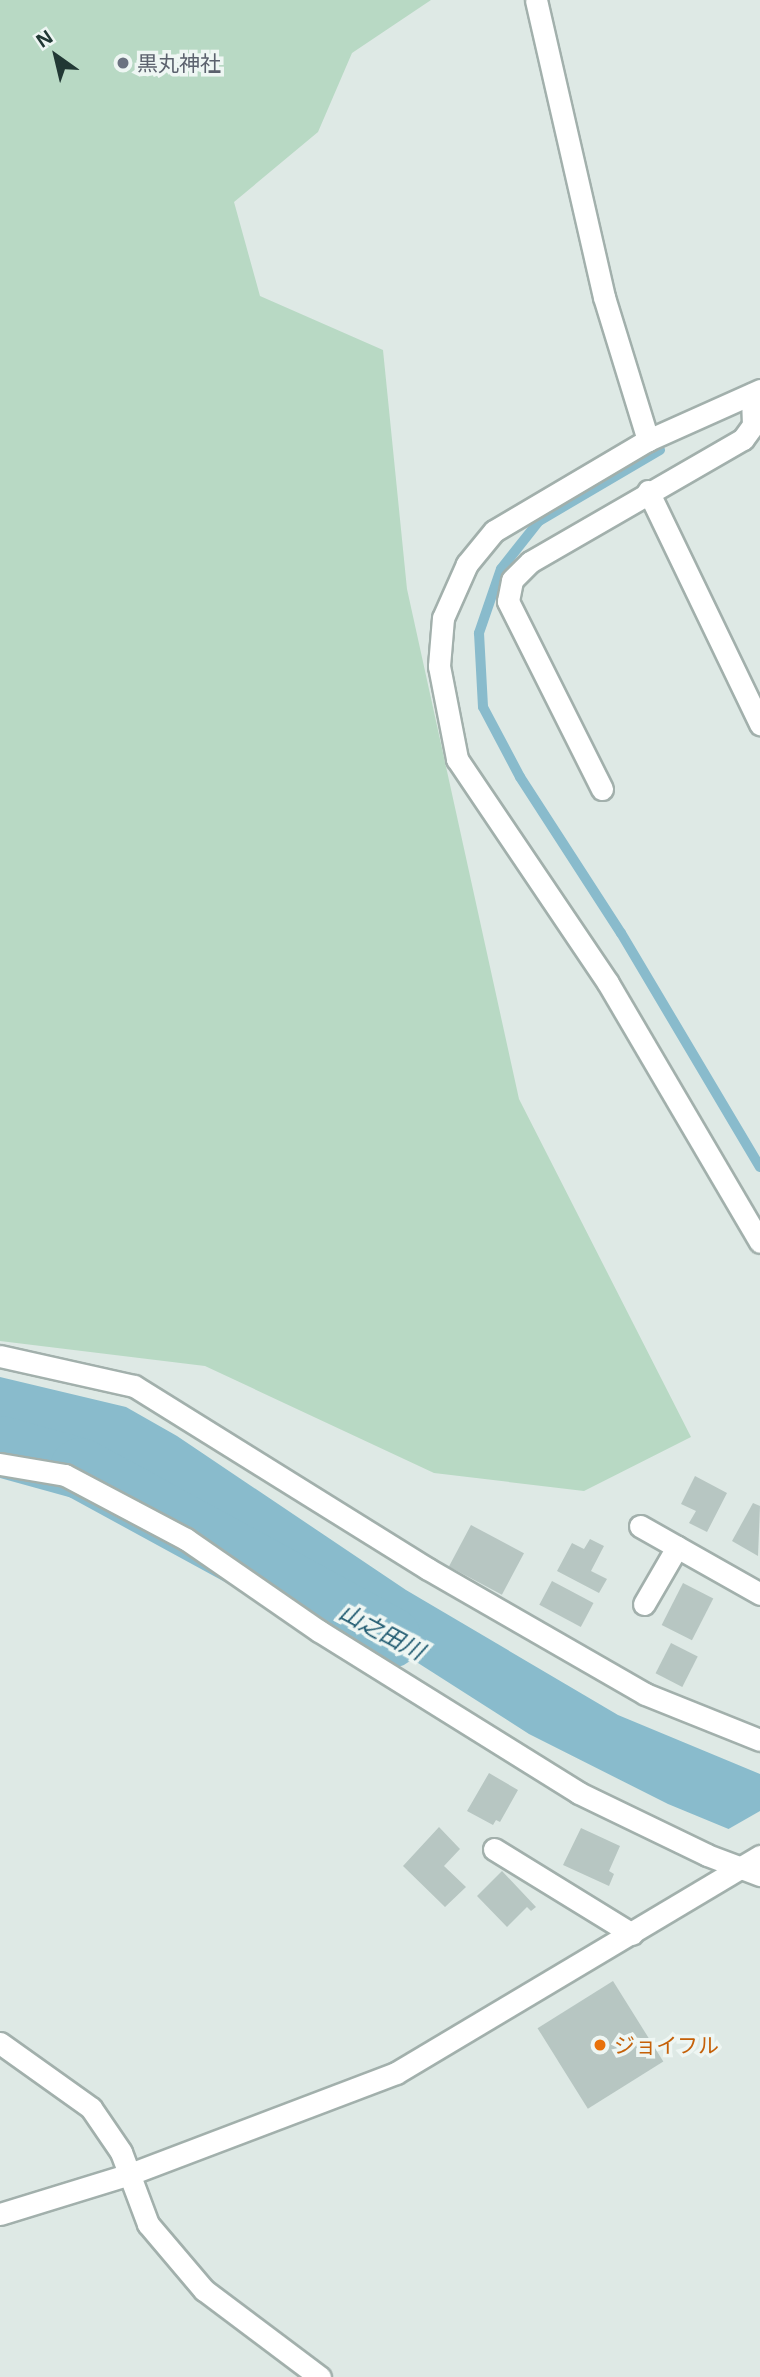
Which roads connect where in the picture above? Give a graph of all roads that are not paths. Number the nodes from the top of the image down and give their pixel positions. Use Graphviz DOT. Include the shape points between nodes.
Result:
graph roads {
  1 [pos="536,0"];
  2 [pos="756,392"];
  3 [pos="648,440"];
  4 [pos="648,491"];
  5 [pos="760,724"];
  6 [pos="603,789"];
  7 [pos="760,1242"];
  8 [pos="0,1356"];
  9 [pos="0,1464"];
  10 [pos="640,1526"];
  11 [pos="677,1547"];
  12 [pos="760,1594"];
  13 [pos="644,1604"];
  14 [pos="760,1740"];
  15 [pos="494,1849"];
  16 [pos="754,1866"];
  17 [pos="632,1934"];
  18 [pos="0,2043"];
  19 [pos="130,2174"];
  20 [pos="0,2214"];
  21 [pos="320,2377"];
  1 -- 3 [label="street" via="604,297"];
  2 -- 3 [label="street"];
  2 -- 4 [label="street" via="753,425 743,439"];
  3 -- 7 [label="street" via="494,531 467,564 443,618 439,666 457,759 608,982"];
  4 -- 5 [label="street"];
  4 -- 6 [label="street" via="530,562 512,580 508,601"];
  8 -- 14 [label="street" via="134,1385 428,1569 645,1694"];
  9 -- 16 [label="street" via="65,1475 186,1539 319,1631 579,1793 706,1855"];
  10 -- 11 [label="street"];
  11 -- 12 [label="street"];
  11 -- 13 [label="street"];
  15 -- 17 [label="street"];
  16 -- 17 [label="street"];
  17 -- 19 [label="street" via="396,2073"];
  18 -- 19 [label="street" via="91,2108"];
  19 -- 20 [label="street"];
  19 -- 21 [label="street" via="148,2224 204,2290"];
}
